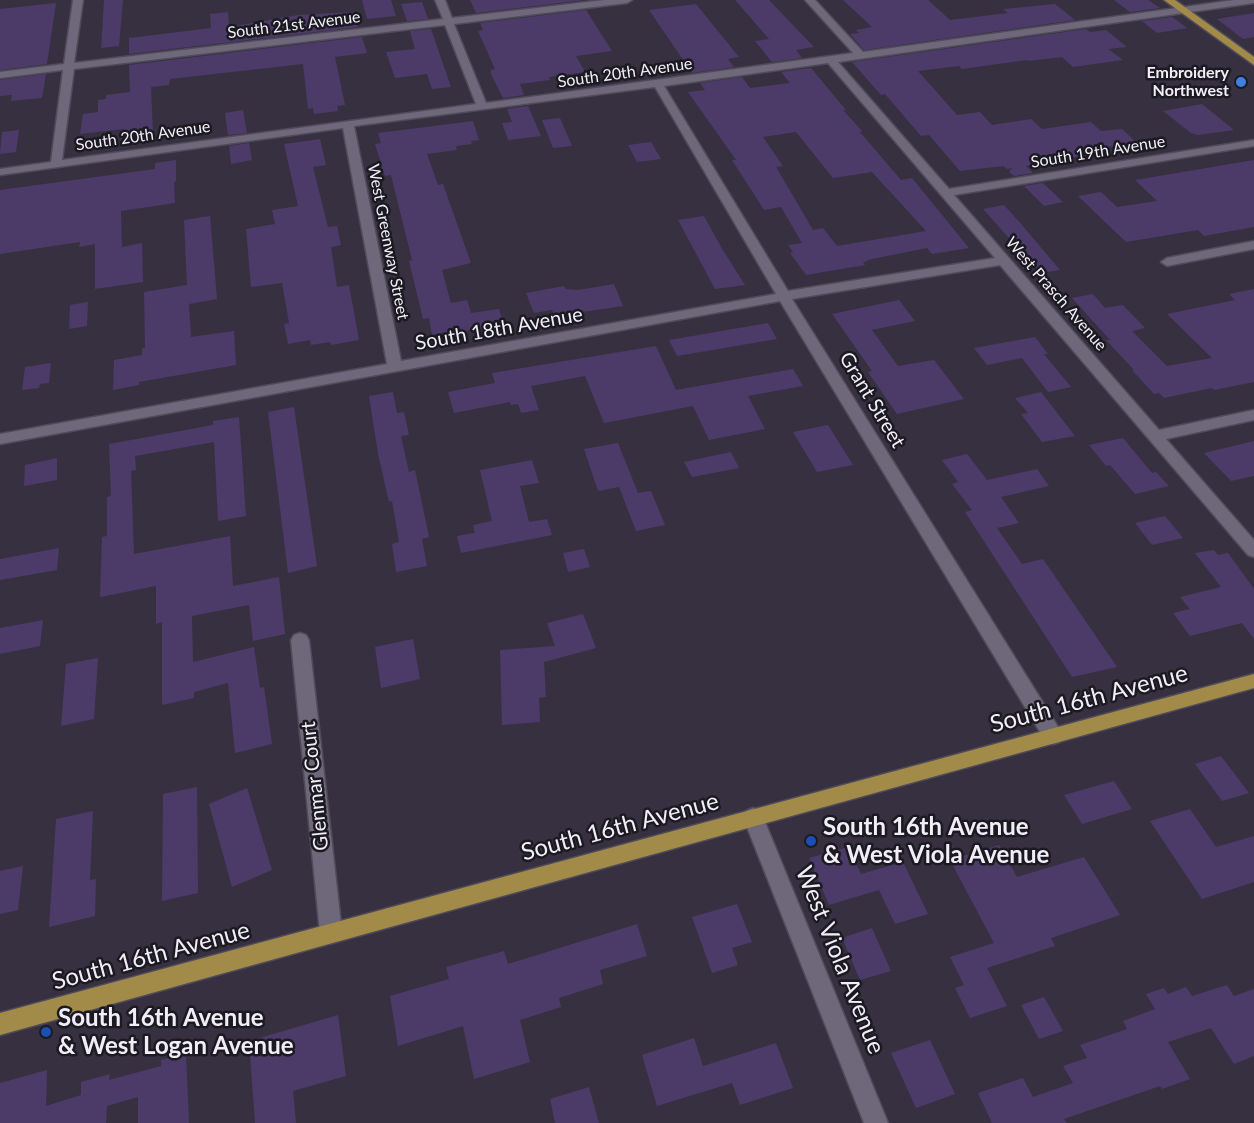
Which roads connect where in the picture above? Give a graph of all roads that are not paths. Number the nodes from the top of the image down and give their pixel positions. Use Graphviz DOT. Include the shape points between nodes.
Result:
graph roads {
  1 [pos="78,0"];
  2 [pos="440,0"];
  3 [pos="627,0"];
  4 [pos="810,0"];
  5 [pos="1169,0"];
  6 [pos="1254,0"];
  7 [pos="1184,10"];
  8 [pos="448,21"];
  9 [pos="861,56"];
  10 [pos="831,60"];
  11 [pos="1254,62"];
  12 [pos="68,67"];
  13 [pos="0,75"];
  14 [pos="658,84"];
  15 [pos="482,107"];
  16 [pos="348,124"];
  17 [pos="1254,144"];
  18 [pos="56,163"];
  19 [pos="0,172"];
  20 [pos="948,193"];
  21 [pos="1254,245"];
  22 [pos="1005,260"];
  23 [pos="1167,262"];
  24 [pos="784,296"];
  25 [pos="395,368"];
  26 [pos="1254,415"];
  27 [pos="1156,436"];
  28 [pos="0,439"];
  29 [pos="1254,551"];
  30 [pos="300,640"];
  31 [pos="1254,681"];
  32 [pos="1053,736"];
  33 [pos="753,817"];
  34 [pos="331,933"];
  35 [pos="0,1024"];
  36 [pos="876,1123"];
  1 -- 12 [label="street"];
  2 -- 8 [label="street"];
  3 -- 8 [label="street, South 21st Avenue"];
  4 -- 9 [label="street"];
  5 -- 7 [label="main road"];
  6 -- 7 [label="street, South 20th Avenue"];
  7 -- 9 [label="street, South 20th Avenue"];
  7 -- 11 [label="main road"];
  8 -- 12 [label="street, South 21st Avenue"];
  8 -- 15 [label="street"];
  9 -- 10 [label="street, South 20th Avenue"];
  10 -- 14 [label="street, South 20th Avenue"];
  10 -- 20 [label="street, West Prasch Avenue"];
  12 -- 13 [label="street, South 21st Avenue"];
  12 -- 18 [label="street"];
  14 -- 15 [label="street, South 20th Avenue"];
  14 -- 24 [label="street, Grant Street"];
  15 -- 16 [label="street, South 20th Avenue"];
  16 -- 18 [label="street, South 20th Avenue"];
  16 -- 25 [label="street, West Greenway Street"];
  17 -- 20 [label="street, South 19th Avenue"];
  18 -- 19 [label="street, South 20th Avenue"];
  20 -- 22 [label="street, West Prasch Avenue"];
  21 -- 23 [label="street"];
  22 -- 24 [label="street, South 18th Avenue"];
  22 -- 27 [label="street, West Prasch Avenue"];
  24 -- 25 [label="street, South 18th Avenue"];
  24 -- 32 [label="street, Grant Street"];
  25 -- 28 [label="street, South 18th Avenue"];
  26 -- 27 [label="street"];
  27 -- 29 [label="street, West Prasch Avenue"];
  30 -- 34 [label="street, Glenmar Court"];
  31 -- 32 [label="main road, South 16th Avenue"];
  32 -- 33 [label="main road, South 16th Avenue"];
  33 -- 34 [label="main road, South 16th Avenue"];
  33 -- 36 [label="street, West Viola Avenue"];
  34 -- 35 [label="main road, South 16th Avenue"];
}
